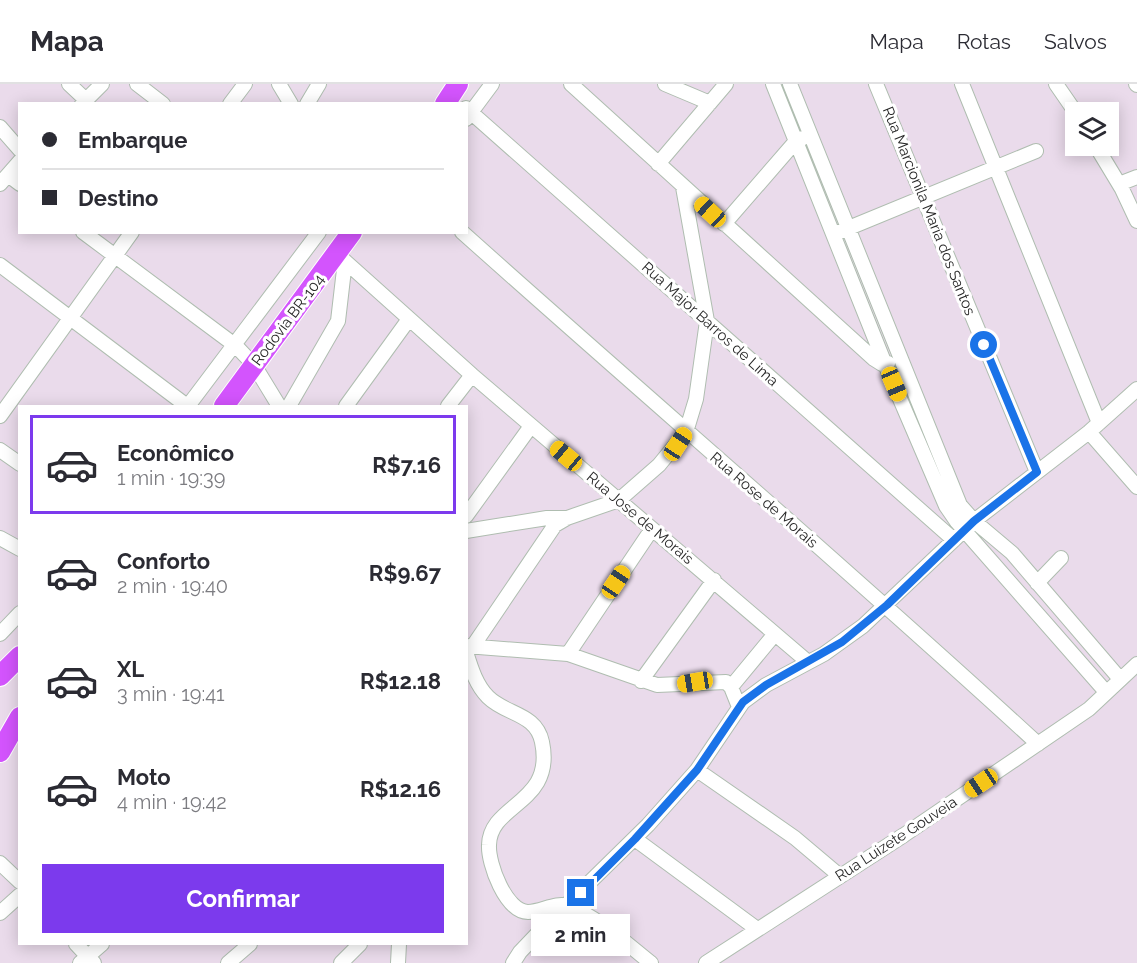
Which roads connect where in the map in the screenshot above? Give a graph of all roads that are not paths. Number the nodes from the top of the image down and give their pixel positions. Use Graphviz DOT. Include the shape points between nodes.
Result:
graph roads {
  1 [pos="69,84"];
  2 [pos="102,84"];
  3 [pos="137,84"];
  4 [pos="245,84"];
  5 [pos="279,84"];
  6 [pos="319,84"];
  7 [pos="492,84"];
  8 [pos="572,84"];
  9 [pos="666,84"];
  10 [pos="726,84"];
  11 [pos="773,84"];
  12 [pos="790,84"];
  13 [pos="876,84"];
  14 [pos="962,84"];
  15 [pos="1056,84"];
  16 [pos="84,102"];
  17 [pos="160,102"];
  18 [pos="232,102"];
  19 [pos="290,102"];
  20 [pos="308,102"];
  21 [pos="463,102"];
  22 [pos="1068,102"];
  23 [pos="710,103"];
  24 [pos="468,111"];
  25 [pos="0,127"];
  26 [pos="810,135"];
  27 [pos="796,141"];
  28 [pos="18,148"];
  29 [pos="1036,151"];
  30 [pos="1102,156"];
  31 [pos="18,163"];
  32 [pos="658,164"];
  33 [pos="996,167"];
  34 [pos="1137,177"];
  35 [pos="2,181"];
  36 [pos="18,184"];
  37 [pos="1119,184"];
  38 [pos="683,187"];
  39 [pos="922,197"];
  40 [pos="1137,221"];
  41 [pos="724,224"];
  42 [pos="840,231"];
  43 [pos="86,234"];
  44 [pos="130,234"];
  45 [pos="319,234"];
  46 [pos="351,234"];
  47 [pos="464,234"];
  48 [pos="114,256"];
  49 [pos="341,257"];
  50 [pos="0,264"];
  51 [pos="72,318"];
  52 [pos="409,319"];
  53 [pos="707,321"];
  54 [pos="236,346"];
  55 [pos="900,358"];
  56 [pos="885,364"];
  57 [pos="254,365"];
  58 [pos="472,375"];
  59 [pos="1137,389"];
  60 [pos="186,405"];
  61 [pos="188,405"];
  62 [pos="226,405"];
  63 [pos="278,405"];
  64 [pos="290,405"];
  65 [pos="347,405"];
  66 [pos="449,405"];
  67 [pos="0,416"];
  68 [pos="531,426"];
  69 [pos="1094,427"];
  70 [pos="686,432"];
  71 [pos="0,450"];
  72 [pos="18,463"];
  73 [pos="1037,472"];
  74 [pos="1137,487"];
  75 [pos="619,500"];
  76 [pos="468,513"];
  77 [pos="567,518"];
  78 [pos="970,526"];
  79 [pos="652,529"];
  80 [pos="468,531"];
  81 [pos="0,538"];
  82 [pos="954,540"];
  83 [pos="18,548"];
  84 [pos="1061,558"];
  85 [pos="714,580"];
  86 [pos="1037,583"];
  87 [pos="887,605"];
  88 [pos="18,615"];
  89 [pos="0,634"];
  90 [pos="774,635"];
  91 [pos="469,648"];
  92 [pos="568,654"];
  93 [pos="18,658"];
  94 [pos="808,662"];
  95 [pos="1137,664"];
  96 [pos="0,676"];
  97 [pos="1120,679"];
  98 [pos="641,681"];
  99 [pos="731,687"];
  100 [pos="1106,693"];
  101 [pos="739,707"];
  102 [pos="18,720"];
  103 [pos="1038,744"];
  104 [pos="0,752"];
  105 [pos="697,770"];
  106 [pos="635,839"];
  107 [pos="0,863"];
  108 [pos="840,876"];
  109 [pos="18,880"];
  110 [pos="18,897"];
  111 [pos="568,906"];
  112 [pos="0,913"];
  113 [pos="757,929"];
  114 [pos="77,945"];
  115 [pos="101,945"];
  116 [pos="249,945"];
  117 [pos="359,945"];
  118 [pos="399,945"];
  119 [pos="87,961"];
  120 [pos="228,963"];
  121 [pos="341,963"];
  122 [pos="398,963"];
  123 [pos="513,963"];
  124 [pos="651,963"];
  125 [pos="706,963"];
  1 -- 16 [label="street"];
  2 -- 16 [label="street"];
  3 -- 17 [label="street"];
  4 -- 18 [label="street"];
  5 -- 19 [label="street"];
  6 -- 20 [label="street"];
  7 -- 21 [label="street"];
  8 -- 32 [label="street"];
  9 -- 23 [label="street"];
  10 -- 23 [label="street"];
  11 -- 27 [label="street"];
  12 -- 26 [label="street"];
  13 -- 39 [label="street, Rua Marcionila Maria dos Santos"];
  14 -- 33 [label="street"];
  15 -- 22 [label="street"];
  23 -- 32 [label="street"];
  24 -- 53 [label="street, Rua Major Barros de Lima"];
  25 -- 28 [label="street"];
  26 -- 27 [label="street"];
  26 -- 42 [label="street"];
  27 -- 41 [label="street"];
  27 -- 42 [label="street"];
  29 -- 33 [label="street"];
  30 -- 37 [label="street"];
  31 -- 35 [label="street"];
  32 -- 38 [label="street"];
  33 -- 39 [label="street"];
  33 -- 69 [label="street"];
  34 -- 37 [label="street"];
  35 -- 36 [label="street"];
  37 -- 40 [label="street"];
  38 -- 41 [label="street"];
  38 -- 53 [label="street"];
  39 -- 42 [label="street"];
  39 -- 73 [label="street, Rua Marcionila Maria dos Santos"];
  41 -- 56 [label="street" via="874,359"];
  42 -- 55 [label="street"];
  42 -- 56 [label="street"];
  43 -- 48 [label="street"];
  44 -- 48 [label="street"];
  45 -- 54 [label="street"];
  46 -- 49 [label="highway, Rodovia BR-104"];
  47 -- 70 [label="street, Rua Rose de Morais"];
  48 -- 51 [label="street"];
  48 -- 54 [label="street"];
  49 -- 52 [label="street, Rua Jose de Morais"];
  49 -- 57 [label="highway, Rodovia BR-104"];
  49 -- 64 [label="street" via="341,310 334,332"];
  50 -- 51 [label="street"];
  51 -- 60 [label="street"];
  51 -- 67 [label="street"];
  52 -- 58 [label="street, Rua Jose de Morais"];
  52 -- 65 [label="street"];
  53 -- 70 [label="street" via="696,399"];
  53 -- 82 [label="street, Rua Major Barros de Lima"];
  54 -- 57 [label="street"];
  54 -- 61 [label="street"];
  55 -- 56 [label="street"];
  55 -- 78 [label="street"];
  56 -- 78 [label="street" via="942,497 951,514"];
  57 -- 62 [label="highway, Rodovia BR-104"];
  57 -- 63 [label="street"];
  58 -- 66 [label="street"];
  58 -- 68 [label="street, Rua Jose de Morais"];
  59 -- 69 [label="street"];
  68 -- 75 [label="street, Rua Jose de Morais"];
  68 -- 76 [label="street"];
  69 -- 73 [label="street"];
  69 -- 74 [label="street"];
  70 -- 75 [label="street" via="670,454"];
  70 -- 87 [label="street, Rua Rose de Morais"];
  71 -- 72 [label="street"];
  73 -- 78 [label="street"];
  75 -- 77 [label="street"];
  75 -- 79 [label="street, Rua Jose de Morais"];
  77 -- 80 [label="street"];
  77 -- 91 [label="street" via="545,537"];
  78 -- 82 [label="street"];
  78 -- 86 [label="street" via="996,537"];
  78 -- 100 [label="street"];
  79 -- 85 [label="street, Rua Jose de Morais"];
  79 -- 92 [label="street"];
  81 -- 83 [label="street"];
  82 -- 87 [label="street"];
  84 -- 86 [label="street"];
  85 -- 90 [label="street, Rua Jose de Morais"];
  85 -- 98 [label="street"];
  86 -- 97 [label="street"];
  87 -- 94 [label="street" via="842,642"];
  87 -- 103 [label="street, Rua Rose de Morais"];
  88 -- 89 [label="street"];
  90 -- 94 [label="street, Rua Jose de Morais"];
  90 -- 99 [label="street"];
  91 -- 92 [label="street"];
  91 -- 111 [label="street" via="483,691 495,703 531,722 542,742 539,783 511,808 490,837 490,855 498,880 512,903 523,911"];
  92 -- 98 [label="street"];
  93 -- 96 [label="highway"];
  94 -- 101 [label="street" via="756,692"];
  95 -- 97 [label="street, Rua Luizete Gouveia"];
  97 -- 100 [label="street, Rua Luizete Gouveia"];
  98 -- 99 [label="street" via="665,686 722,682"];
  99 -- 101 [label="street"];
  100 -- 103 [label="street, Rua Luizete Gouveia" via="1094,706"];
  101 -- 105 [label="street"];
  102 -- 104 [label="highway"];
  103 -- 108 [label="street, Rua Luizete Gouveia"];
  105 -- 106 [label="street"];
  105 -- 108 [label="street" via="795,838"];
  106 -- 111 [label="street"];
  106 -- 113 [label="street"];
  107 -- 109 [label="street"];
  108 -- 113 [label="street, Rua Luizete Gouveia"];
  110 -- 112 [label="street"];
  111 -- 123 [label="street" via="526,945"];
  111 -- 124 [label="street"];
  113 -- 125 [label="street, Rua Luizete Gouveia"];
  114 -- 119 [label="street"];
  115 -- 119 [label="street"];
  116 -- 120 [label="street"];
  117 -- 121 [label="street"];
  118 -- 122 [label="street"];
}
